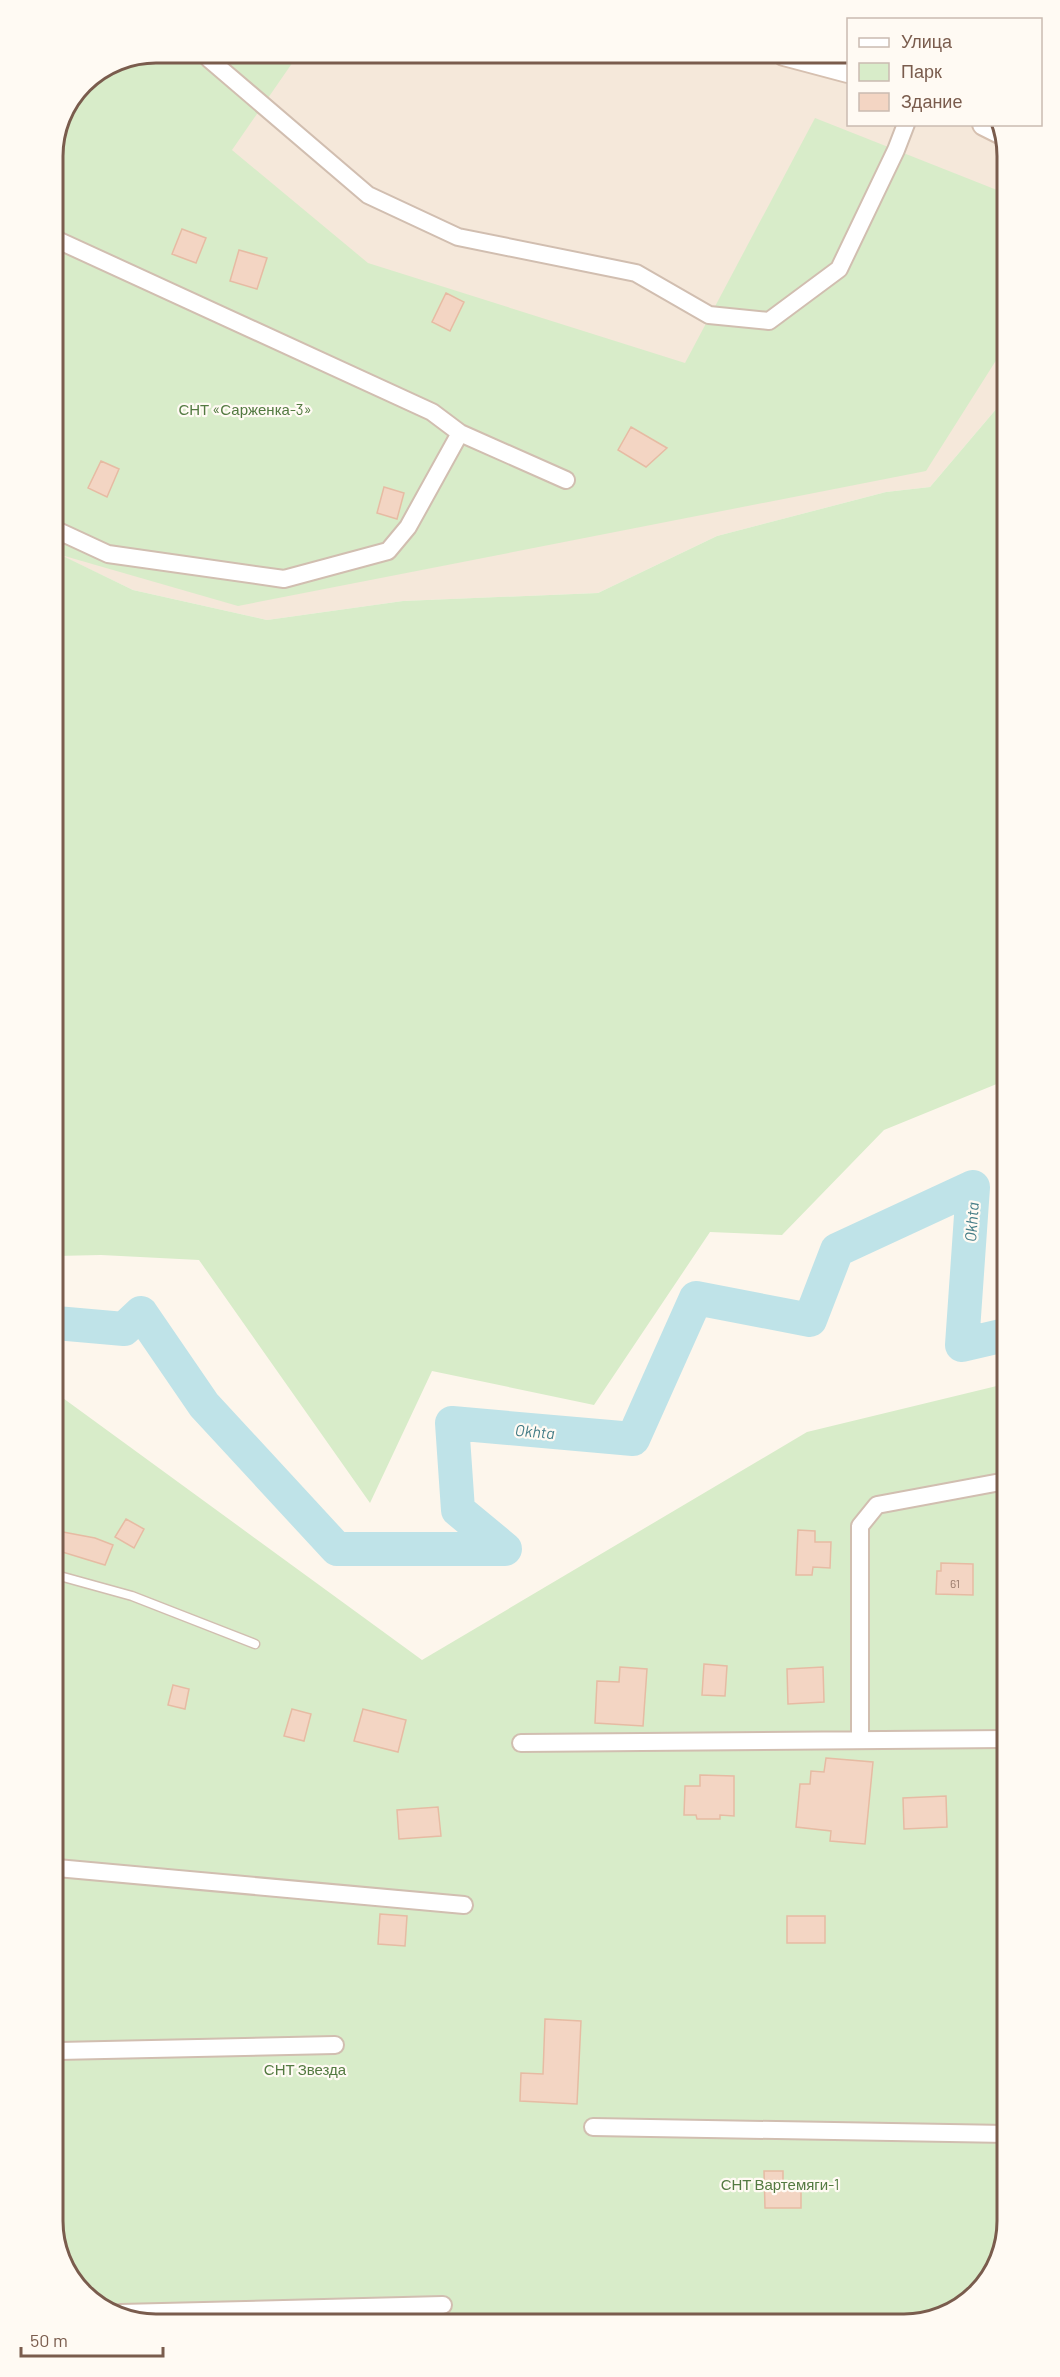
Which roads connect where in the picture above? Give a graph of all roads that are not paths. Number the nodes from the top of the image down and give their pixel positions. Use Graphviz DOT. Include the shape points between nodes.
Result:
graph roads {
  1 [pos="214,63"];
  2 [pos="905,126"];
  3 [pos="63,243"];
  4 [pos="460,433"];
  5 [pos="567,480"];
  6 [pos="63,533"];
  7 [pos="997,1483"];
  8 [pos="63,1577"];
  9 [pos="255,1644"];
  10 [pos="860,1738"];
  11 [pos="997,1739"];
  12 [pos="521,1743"];
  13 [pos="63,1869"];
  14 [pos="464,1905"];
  15 [pos="335,2045"];
  16 [pos="63,2051"];
  17 [pos="593,2127"];
  18 [pos="997,2134"];
  19 [pos="443,2305"];
  20 [pos="141,2312"];
  1 -- 2 [label="street" via="368,195 458,237 636,273 710,315 769,321 839,269"];
  3 -- 4 [label="street" via="432,412"];
  4 -- 5 [label="street"];
  4 -- 6 [label="street" via="408,527 388,551 284,579 108,554"];
  7 -- 10 [label="street" via="878,1505 860,1526"];
  8 -- 9 [label="lane" via="132,1596"];
  10 -- 11 [label="street"];
  10 -- 12 [label="street"];
  13 -- 14 [label="street"];
  15 -- 16 [label="street"];
  17 -- 18 [label="street"];
  19 -- 20 [label="street"];
}
